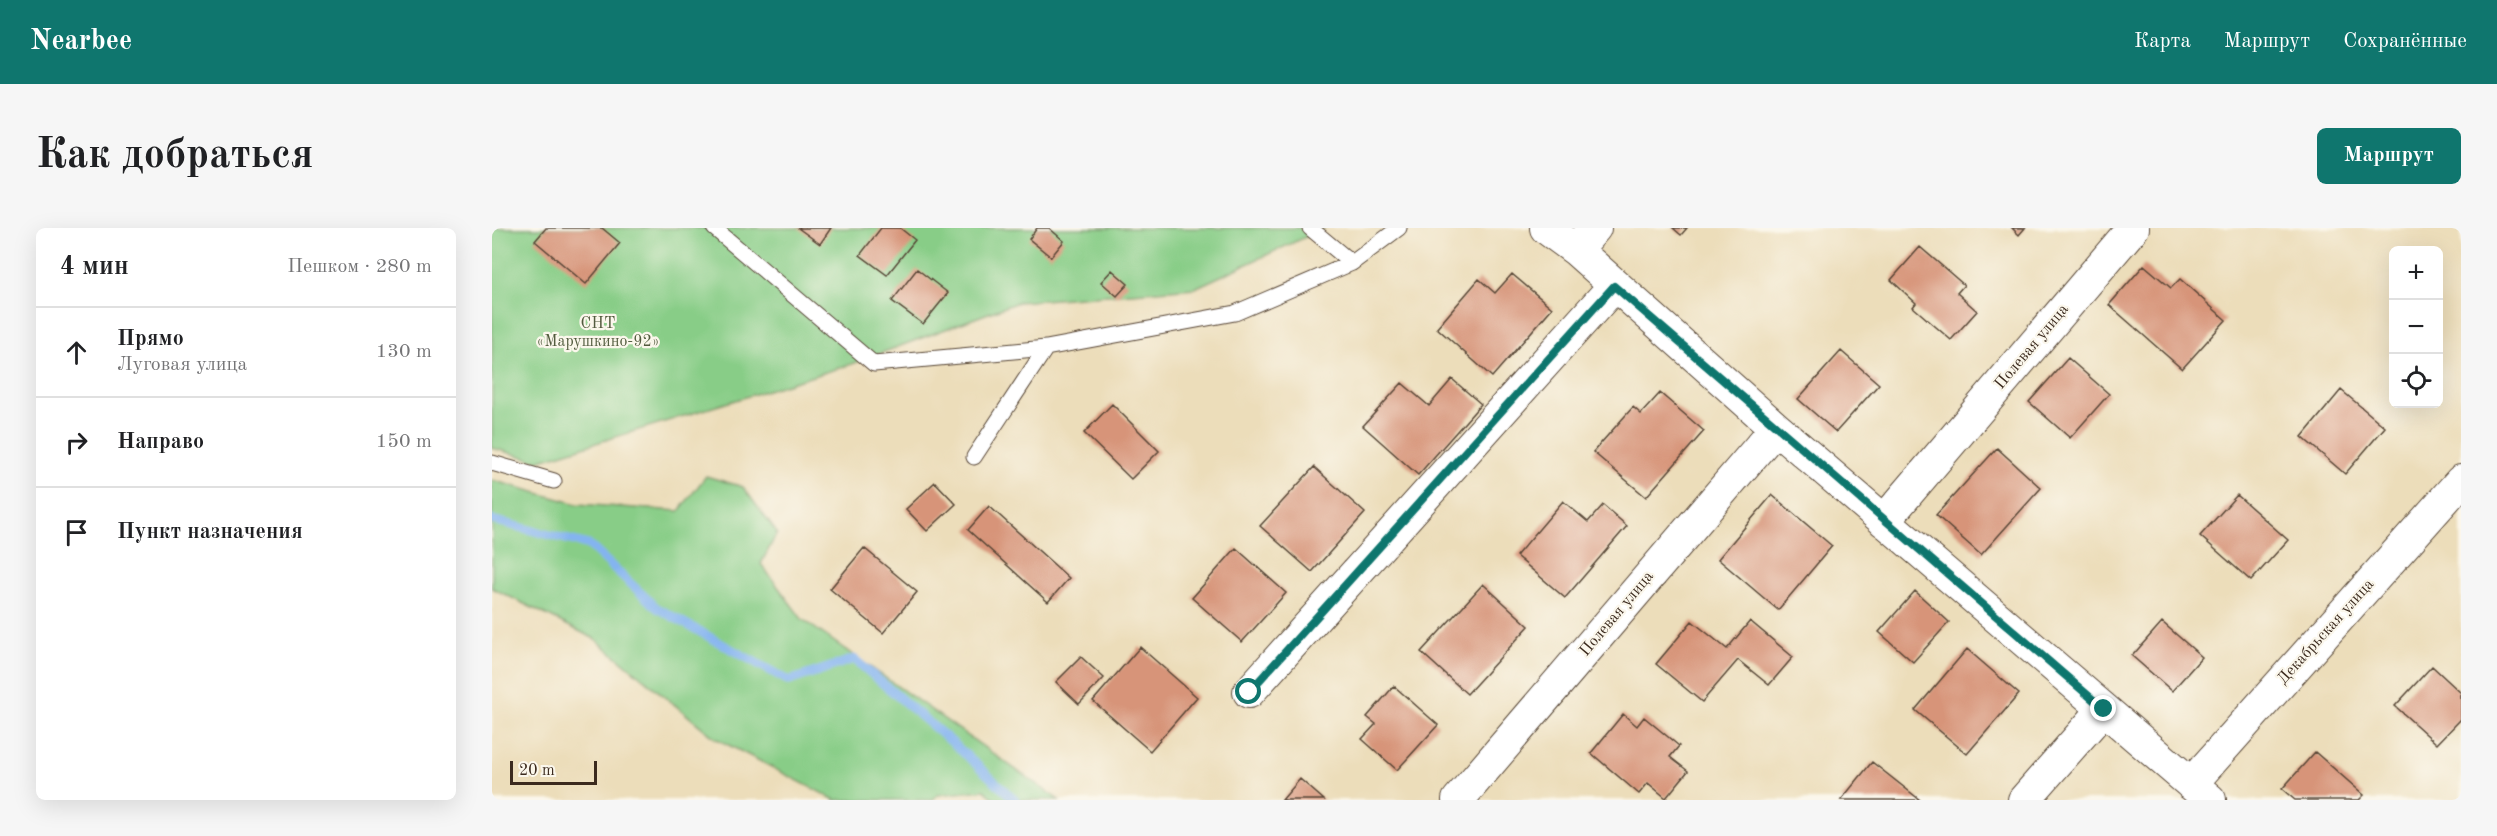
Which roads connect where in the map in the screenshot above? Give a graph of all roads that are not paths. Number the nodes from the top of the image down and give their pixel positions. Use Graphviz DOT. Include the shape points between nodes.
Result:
graph roads {
  1 [pos="714,228"];
  2 [pos="1310,228"];
  3 [pos="1400,228"];
  4 [pos="1546,228"];
  5 [pos="2133,228"];
  6 [pos="1585,239"];
  7 [pos="1352,263"];
  8 [pos="1614,286"];
  9 [pos="1046,348"];
  10 [pos="1776,428"];
  11 [pos="974,457"];
  12 [pos="492,463"];
  13 [pos="554,481"];
  14 [pos="2461,481"];
  15 [pos="1884,521"];
  16 [pos="1249,692"];
  17 [pos="2104,709"];
  18 [pos="2201,792"];
  19 [pos="1458,800"];
  20 [pos="2024,800"];
  1 -- 9 [label="lane" via="874,364"];
  2 -- 7 [label="lane"];
  3 -- 7 [label="lane"];
  4 -- 6 [label="street"];
  5 -- 15 [label="street, Полевая улица"];
  6 -- 8 [label="street"];
  7 -- 9 [label="lane" via="1235,313"];
  8 -- 10 [label="street"];
  8 -- 16 [label="street"];
  9 -- 11 [label="lane"];
  10 -- 15 [label="street"];
  10 -- 19 [label="street, Полевая улица"];
  12 -- 13 [label="lane"];
  14 -- 18 [label="street, Декабрьская улица"];
  15 -- 17 [label="street"];
  17 -- 18 [label="street"];
  17 -- 20 [label="street"];
}
